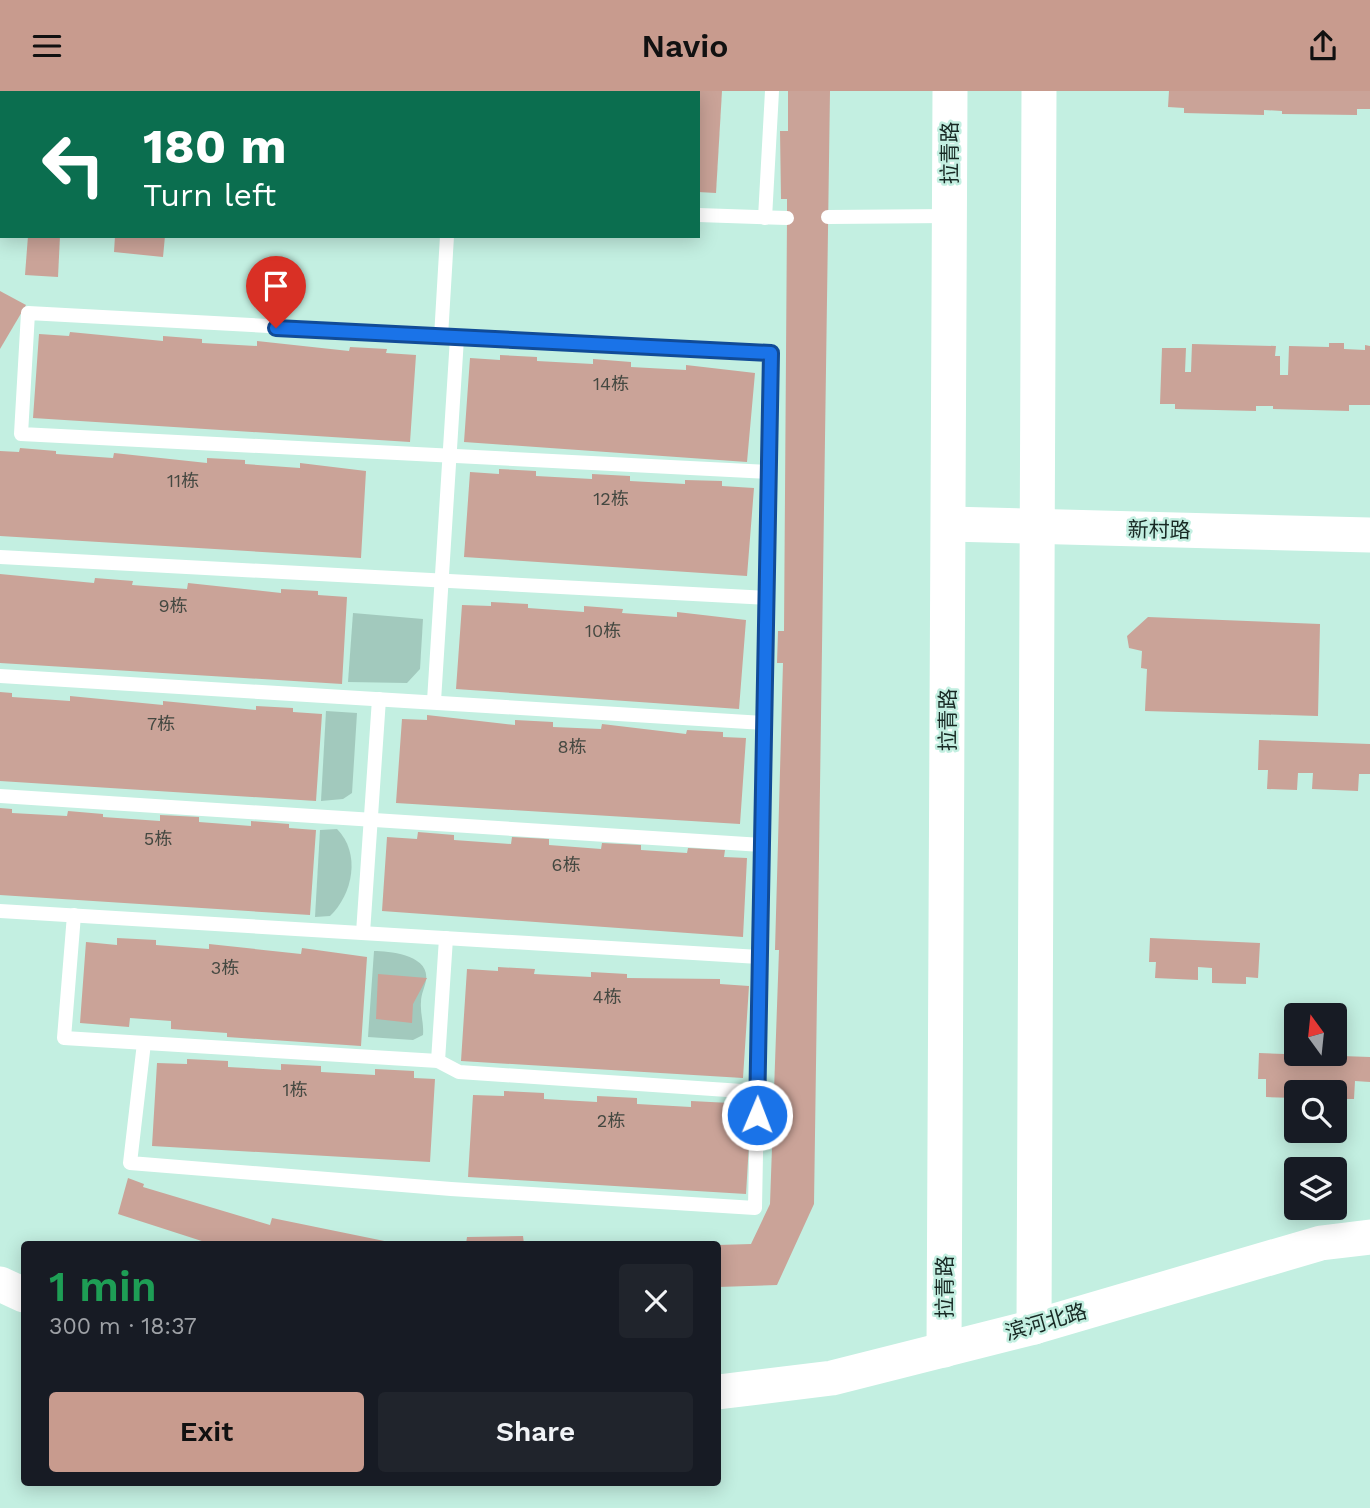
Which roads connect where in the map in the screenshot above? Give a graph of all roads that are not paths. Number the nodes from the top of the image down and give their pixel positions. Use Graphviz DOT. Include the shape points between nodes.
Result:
graph roads {
  1 [pos="772,91"];
  2 [pos="950,91"];
  3 [pos="1039,91"];
  4 [pos="700,215"];
  5 [pos="950,216"];
  6 [pos="828,217"];
  7 [pos="765,218"];
  8 [pos="787,218"];
  9 [pos="447,238"];
  10 [pos="441,337"];
  11 [pos="457,338"];
  12 [pos="449,458"];
  13 [pos="769,473"];
  14 [pos="949,524"];
  15 [pos="1038,527"];
  16 [pos="1370,535"];
  17 [pos="0,557"];
  18 [pos="442,580"];
  19 [pos="767,598"];
  20 [pos="0,675"];
  21 [pos="379,699"];
  22 [pos="434,701"];
  23 [pos="764,723"];
  24 [pos="0,796"];
  25 [pos="371,821"];
  26 [pos="762,845"];
  27 [pos="0,911"];
  28 [pos="74,915"];
  29 [pos="363,933"];
  30 [pos="446,938"];
  31 [pos="760,957"];
  32 [pos="144,1043"];
  33 [pos="438,1061"];
  34 [pos="757,1092"];
  35 [pos="1370,1237"];
  36 [pos="0,1284"];
  37 [pos="21,1293"];
  38 [pos="1034,1327"];
  39 [pos="944,1350"];
  40 [pos="721,1392"];
  1 -- 7 [label="lane"];
  2 -- 5 [label="street, 拉青路"];
  3 -- 15 [label="street"];
  4 -- 7 [label="lane"];
  5 -- 6 [label="lane"];
  5 -- 14 [label="street, 拉青路"];
  7 -- 8 [label="lane"];
  9 -- 10 [label="lane"];
  10 -- 11 [label="lane"];
  10 -- 12 [label="lane" via="28,313 21,434"];
  11 -- 12 [label="lane"];
  11 -- 13 [label="lane" via="771,353"];
  12 -- 13 [label="lane"];
  12 -- 18 [label="lane"];
  13 -- 19 [label="lane"];
  14 -- 15 [label="street, 新村路"];
  14 -- 39 [label="street, 拉青路"];
  15 -- 16 [label="street, 新村路"];
  15 -- 38 [label="street"];
  17 -- 18 [label="lane"];
  18 -- 19 [label="lane"];
  18 -- 22 [label="lane"];
  19 -- 23 [label="lane"];
  20 -- 21 [label="lane"];
  21 -- 22 [label="lane"];
  21 -- 25 [label="lane"];
  22 -- 23 [label="lane"];
  23 -- 26 [label="lane"];
  24 -- 25 [label="lane"];
  25 -- 26 [label="lane"];
  25 -- 29 [label="lane"];
  26 -- 31 [label="lane"];
  27 -- 28 [label="lane"];
  28 -- 29 [label="lane"];
  28 -- 32 [label="lane" via="64,1038"];
  29 -- 30 [label="lane"];
  30 -- 31 [label="lane"];
  30 -- 33 [label="lane"];
  31 -- 34 [label="lane"];
  32 -- 33 [label="lane"];
  32 -- 34 [label="lane" via="130,1163 437,1188 755,1208"];
  33 -- 34 [label="lane" via="459,1072"];
  35 -- 38 [label="street, 滨河北路" via="1321,1243"];
  36 -- 37 [label="street"];
  38 -- 39 [label="street, 滨河北路"];
  39 -- 40 [label="street, 滨河北路" via="832,1378"];
}
